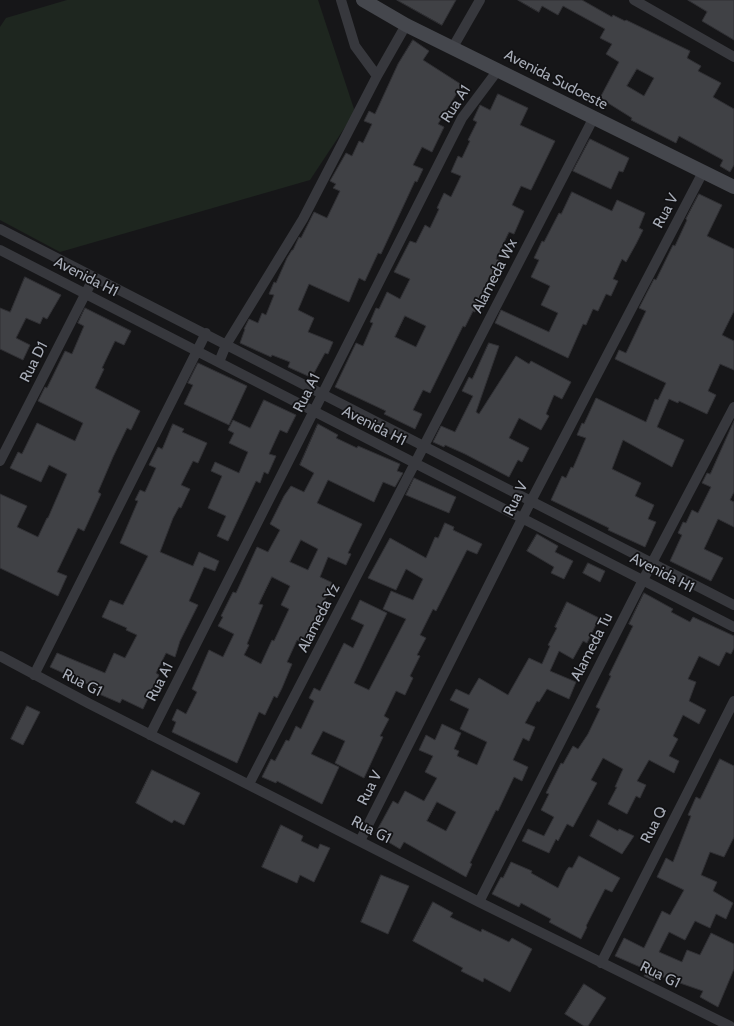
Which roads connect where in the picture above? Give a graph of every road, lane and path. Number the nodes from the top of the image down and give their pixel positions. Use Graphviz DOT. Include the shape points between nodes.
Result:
graph roads {
  1 [pos="341,0"];
  2 [pos="364,0"];
  3 [pos="480,0"];
  4 [pos="634,0"];
  5 [pos="406,24"];
  6 [pos="453,47"];
  7 [pos="734,57"];
  8 [pos="498,70"];
  9 [pos="377,76"];
  10 [pos="592,119"];
  11 [pos="703,172"];
  12 [pos="734,188"];
  13 [pos="0,229"];
  14 [pos="0,250"];
  15 [pos="94,277"];
  16 [pos="86,293"];
  17 [pos="206,333"];
  18 [pos="226,345"];
  19 [pos="197,350"];
  20 [pos="219,362"];
  21 [pos="323,395"];
  22 [pos="734,407"];
  23 [pos="314,412"];
  24 [pos="425,446"];
  25 [pos="0,461"];
  26 [pos="416,464"];
  27 [pos="531,501"];
  28 [pos="522,519"];
  29 [pos="653,563"];
  30 [pos="643,580"];
  31 [pos="734,605"];
  32 [pos="734,627"];
  33 [pos="0,656"];
  34 [pos="34,675"];
  35 [pos="734,701"];
  36 [pos="150,735"];
  37 [pos="249,784"];
  38 [pos="360,841"];
  39 [pos="479,902"];
  40 [pos="601,963"];
  41 [pos="730,1026"];
  1 -- 9 [label="street" via="355,46"];
  2 -- 5 [label="street, Avenida Sudoeste"];
  3 -- 6 [label="street"];
  4 -- 7 [label="street"];
  5 -- 6 [label="street, Avenida Sudoeste"];
  5 -- 9 [label="street"];
  6 -- 8 [label="street, Avenida Sudoeste"];
  8 -- 10 [label="street, Avenida Sudoeste"];
  8 -- 21 [label="street, Rua A1" via="462,118"];
  9 -- 18 [label="street" via="303,218"];
  10 -- 11 [label="street, Avenida Sudoeste"];
  10 -- 24 [label="street, Alameda Wx"];
  11 -- 12 [label="street, Avenida Sudoeste"];
  11 -- 27 [label="street, Rua V"];
  13 -- 15 [label="street, Avenida H1"];
  14 -- 16 [label="street, Avenida H1"];
  15 -- 16 [label="street, Rua D1"];
  15 -- 17 [label="street, Avenida H1"];
  16 -- 19 [label="street, Avenida H1"];
  16 -- 25 [label="street, Rua D1"];
  17 -- 18 [label="street, Avenida H1"];
  17 -- 19 [label="street"];
  18 -- 20 [label="street"];
  18 -- 21 [label="street, Avenida H1"];
  19 -- 20 [label="street, Avenida H1"];
  19 -- 34 [label="street"];
  20 -- 23 [label="street, Avenida H1"];
  21 -- 23 [label="street, Rua A1"];
  21 -- 24 [label="street, Avenida H1"];
  22 -- 29 [label="street, Alameda Tu"];
  23 -- 26 [label="street, Avenida H1"];
  23 -- 36 [label="street, Rua A1"];
  24 -- 26 [label="street, Alameda Wx"];
  24 -- 27 [label="street, Avenida H1"];
  26 -- 28 [label="street, Avenida H1"];
  26 -- 37 [label="street, Alameda Yz"];
  27 -- 28 [label="street, Rua V"];
  27 -- 29 [label="street, Avenida H1"];
  28 -- 30 [label="street, Avenida H1"];
  28 -- 38 [label="street, Rua V"];
  29 -- 30 [label="street, Alameda Tu"];
  29 -- 31 [label="street, Avenida H1"];
  30 -- 32 [label="street, Avenida H1"];
  30 -- 39 [label="street, Alameda Tu"];
  33 -- 34 [label="street, Rua G1"];
  34 -- 36 [label="street, Rua G1"];
  35 -- 40 [label="street, Rua Q"];
  36 -- 37 [label="street, Rua G1"];
  37 -- 38 [label="street, Rua G1"];
  38 -- 39 [label="street, Rua G1"];
  39 -- 40 [label="street, Rua G1"];
  40 -- 41 [label="street, Rua G1"];
}
